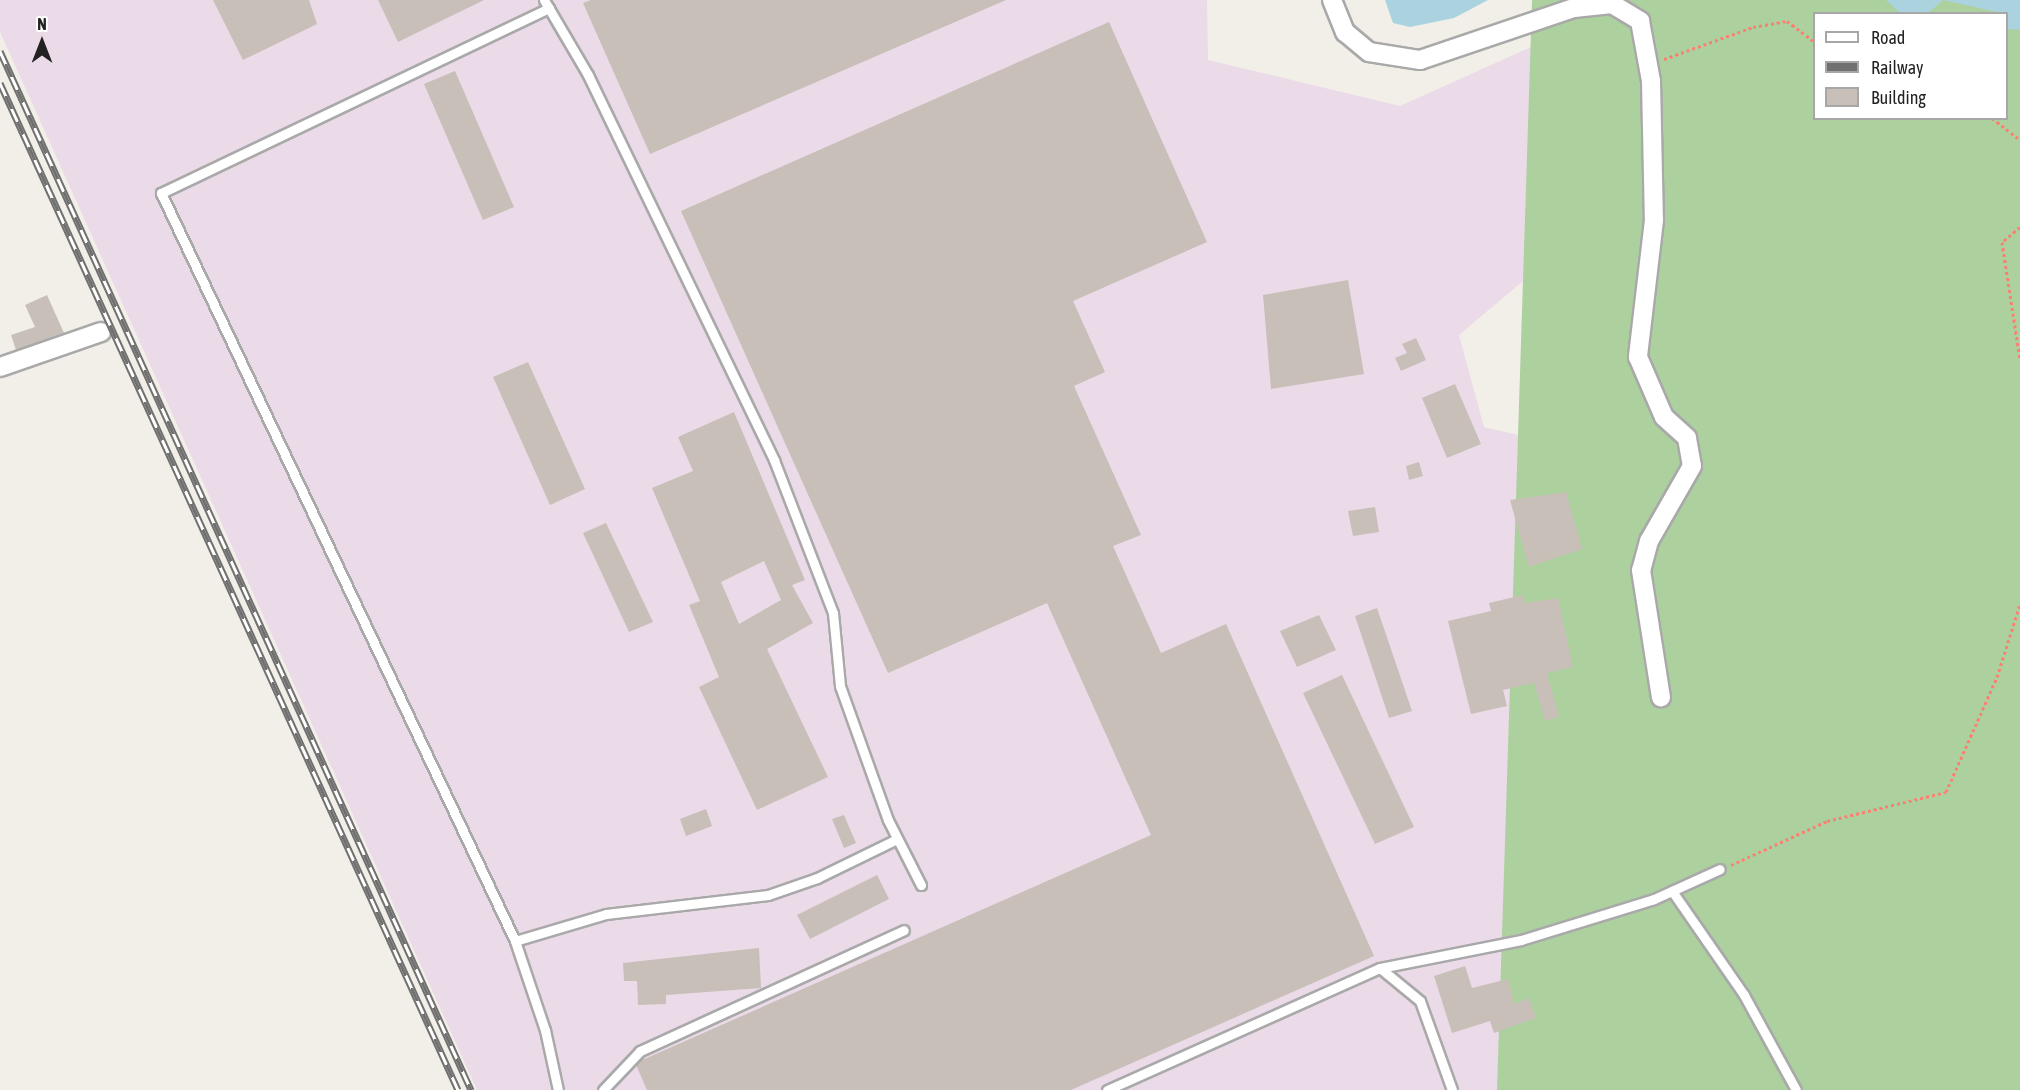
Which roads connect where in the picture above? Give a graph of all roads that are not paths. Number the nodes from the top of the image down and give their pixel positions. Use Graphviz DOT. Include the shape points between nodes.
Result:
graph roads {
  1 [pos="1332,0"];
  2 [pos="547,4"];
  3 [pos="101,332"];
  4 [pos="0,367"];
  5 [pos="1661,697"];
  6 [pos="897,838"];
  7 [pos="1720,870"];
  8 [pos="921,885"];
  9 [pos="1672,891"];
  10 [pos="904,930"];
  11 [pos="515,941"];
  12 [pos="1380,968"];
  13 [pos="558,1090"];
  14 [pos="603,1090"];
  15 [pos="1107,1090"];
  16 [pos="1452,1090"];
  17 [pos="1796,1090"];
  1 -- 5 [label="street" via="1345,32 1369,52 1420,60 1508,26 1612,4 1640,21 1648,65 1654,220 1638,357 1664,417 1686,438 1692,466 1649,541 1641,570"];
  2 -- 6 [label="lane" via="588,75 774,460 833,613 840,686"];
  2 -- 11 [label="lane" via="161,193"];
  3 -- 4 [label="street"];
  6 -- 8 [label="lane"];
  6 -- 11 [label="lane" via="817,878 768,895 606,914"];
  7 -- 9 [label="lane"];
  9 -- 12 [label="lane" via="1521,940"];
  9 -- 17 [label="lane" via="1744,995"];
  10 -- 14 [label="lane" via="640,1051"];
  11 -- 13 [label="lane" via="546,1030"];
  12 -- 15 [label="lane"];
  12 -- 16 [label="lane" via="1420,1001"];
}
